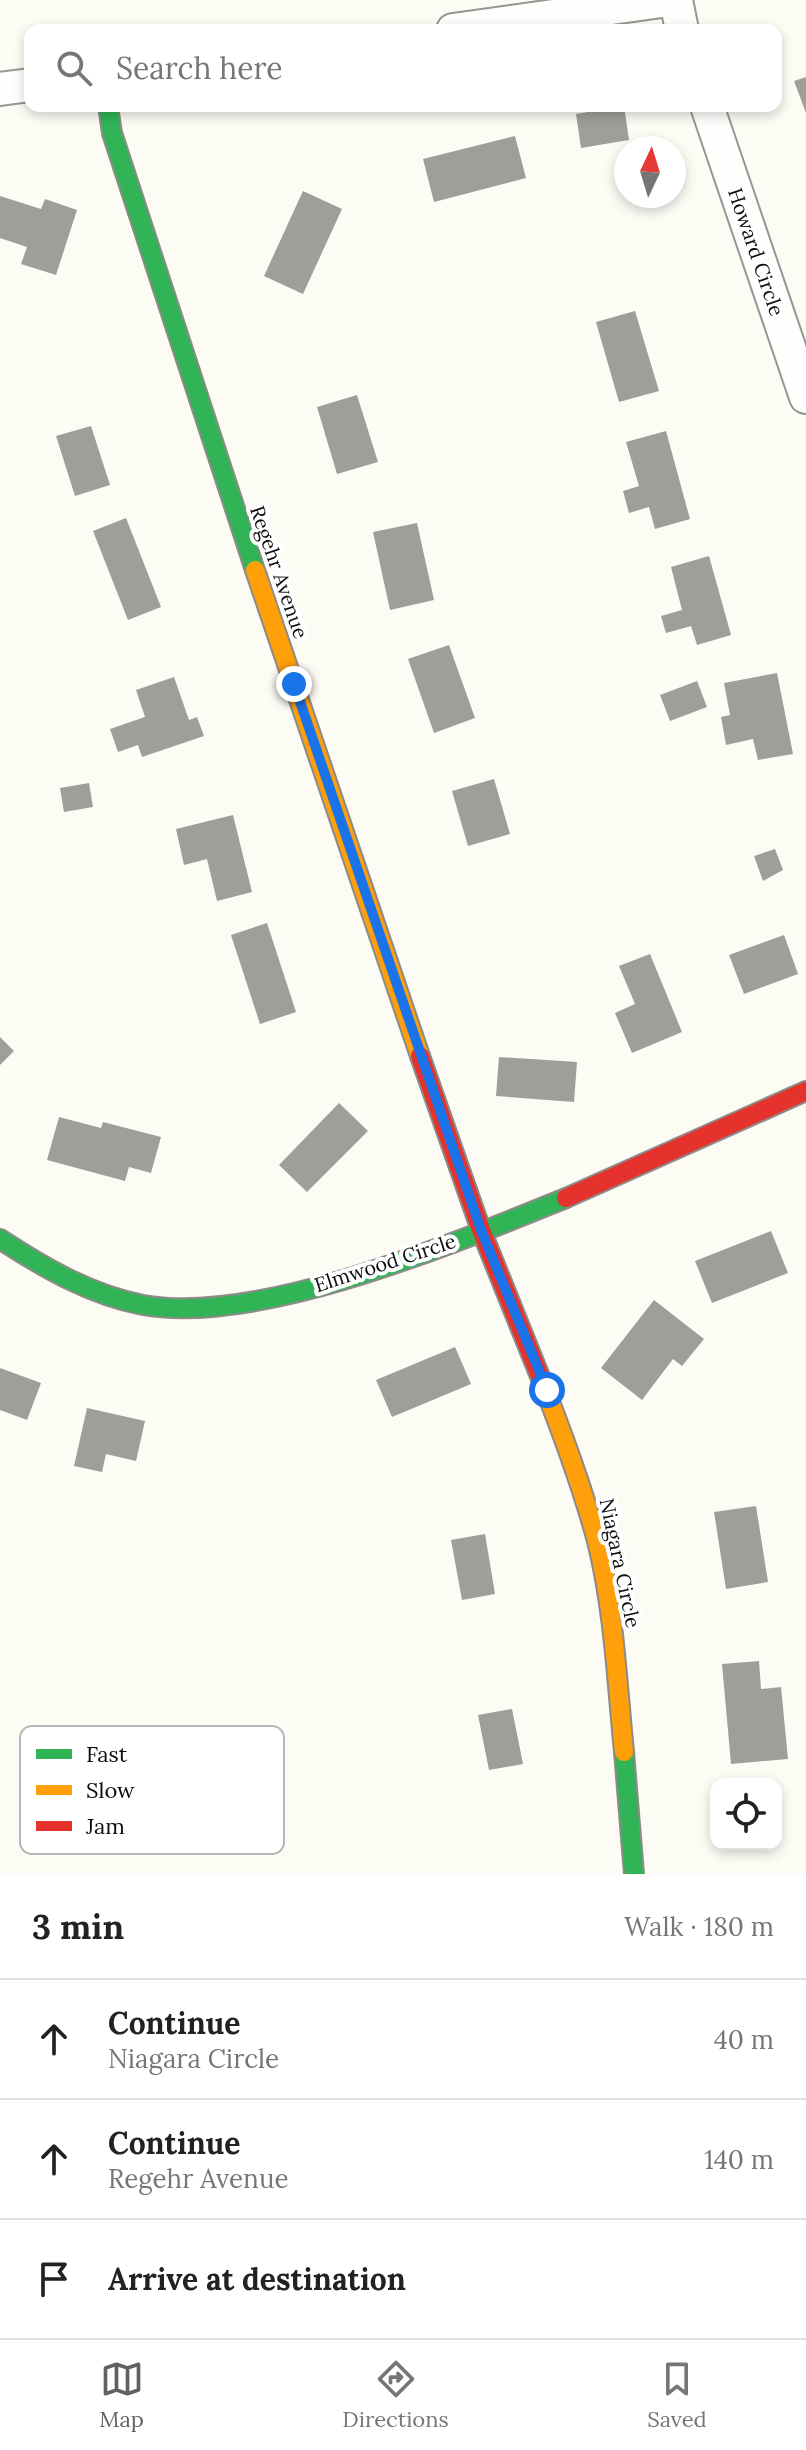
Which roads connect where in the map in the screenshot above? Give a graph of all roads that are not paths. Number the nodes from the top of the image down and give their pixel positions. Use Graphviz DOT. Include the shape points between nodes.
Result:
graph roads {
  1 [pos="669,0"];
  2 [pos="676,0"];
  3 [pos="496,24"];
  4 [pos="681,24"];
  5 [pos="24,86"];
  6 [pos="0,89"];
  7 [pos="109,112"];
  8 [pos="709,112"];
  9 [pos="806,397"];
  10 [pos="806,1091"];
  11 [pos="481,1230"];
  12 [pos="0,1239"];
  13 [pos="634,1874"];
  1 -- 3 [label="street"];
  2 -- 4 [label="street"];
  5 -- 6 [label="street"];
  7 -- 11 [label="street, Regehr Avenue" via="235,510"];
  8 -- 9 [label="street, Howard Circle"];
  10 -- 11 [label="street, Elmwood Circle"];
  11 -- 12 [label="street, Elmwood Circle" via="299,1291 187,1308 125,1301 77,1283"];
  11 -- 13 [label="street, Niagara Circle" via="565,1440 597,1542 614,1642"];
}
